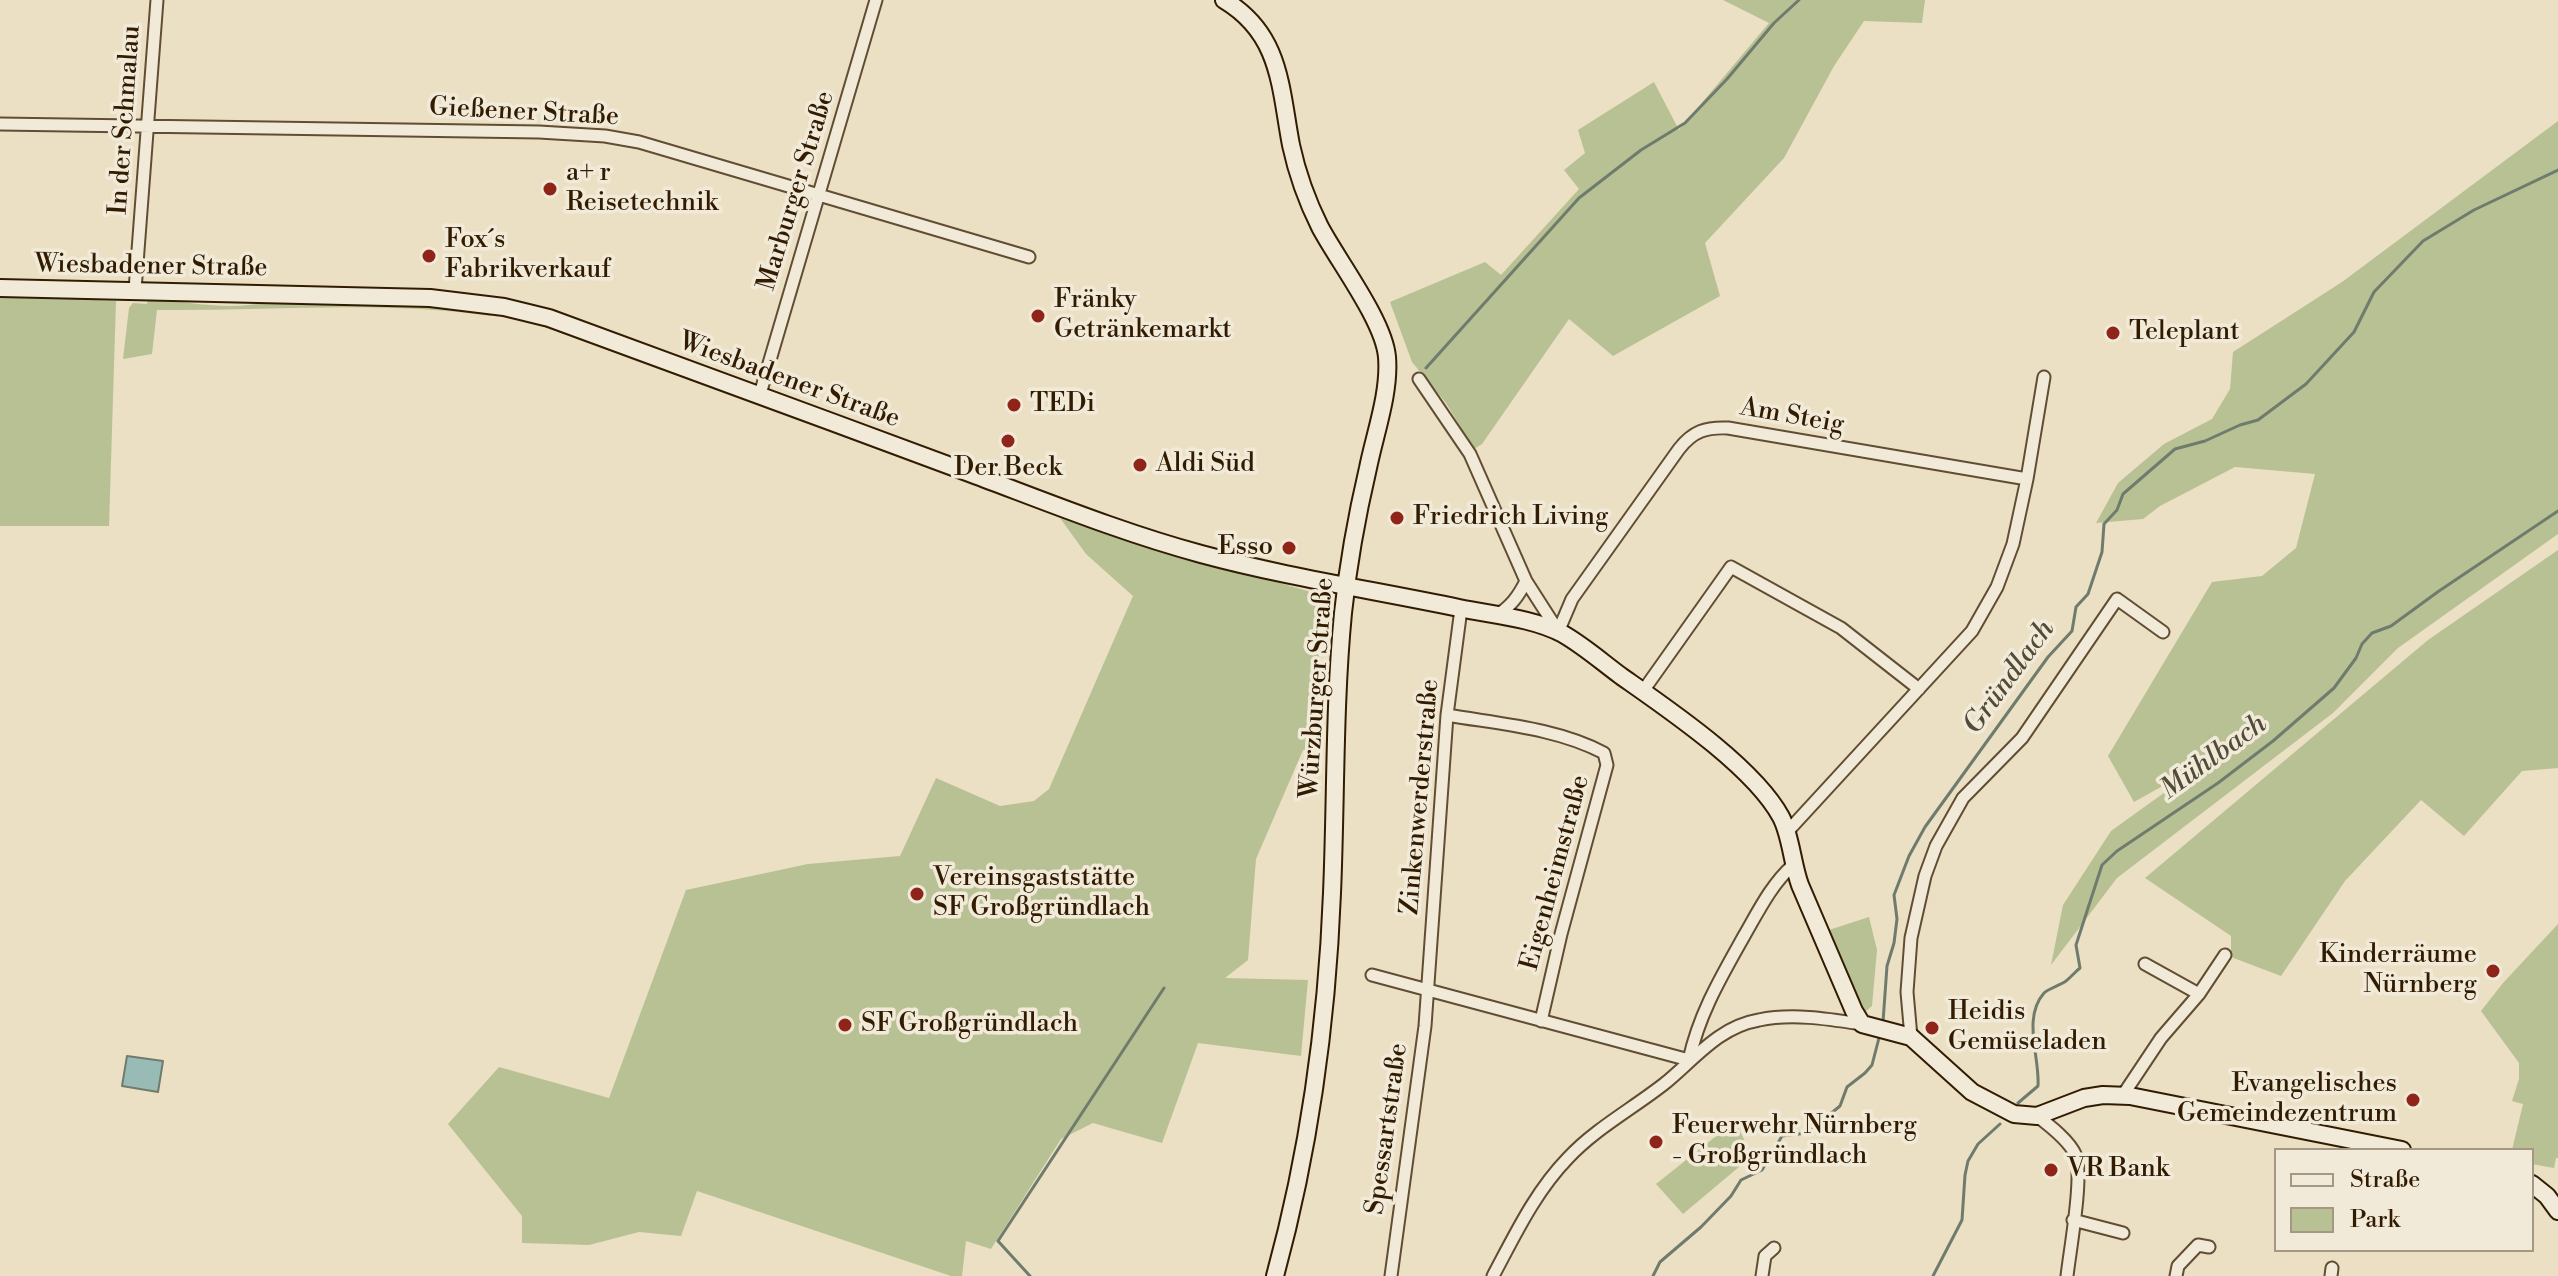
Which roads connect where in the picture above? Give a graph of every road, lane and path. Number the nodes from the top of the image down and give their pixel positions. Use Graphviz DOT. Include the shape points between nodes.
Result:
graph roads {
  1 [pos="157,0"];
  2 [pos="876,0"];
  3 [pos="1224,0"];
  4 [pos="0,124"];
  5 [pos="148,126"];
  6 [pos="819,194"];
  7 [pos="1029,257"];
  8 [pos="0,288"];
  9 [pos="135,290"];
  10 [pos="2044,377"];
  11 [pos="1419,379"];
  12 [pos="760,394"];
  13 [pos="2027,479"];
  14 [pos="1526,581"];
  15 [pos="1347,586"];
  16 [pos="1461,609"];
  17 [pos="1496,616"];
  18 [pos="1552,629"];
  19 [pos="2163,632"];
  20 [pos="1919,689"];
  21 [pos="1643,691"];
  22 [pos="1447,715"];
  23 [pos="1788,831"];
  24 [pos="1793,865"];
  25 [pos="2225,955"];
  26 [pos="2145,964"];
  27 [pos="1372,975"];
  28 [pos="1428,989"];
  29 [pos="2199,994"];
  30 [pos="1541,1021"];
  31 [pos="1865,1025"];
  32 [pos="1694,1035"];
  33 [pos="1905,1035"];
  34 [pos="1708,1044"];
  35 [pos="1689,1060"];
  36 [pos="2123,1095"];
  37 [pos="2037,1116"];
  38 [pos="2392,1148"];
  39 [pos="2534,1186"];
  40 [pos="2558,1211"];
  41 [pos="2073,1220"];
  42 [pos="2123,1233"];
  43 [pos="2209,1247"];
  44 [pos="1774,1248"];
  45 [pos="1275,1276"];
  46 [pos="1391,1276"];
  47 [pos="1493,1276"];
  48 [pos="1762,1276"];
  49 [pos="2067,1276"];
  50 [pos="2176,1276"];
  1 -- 5 [label="street, In der Schmalau"];
  2 -- 6 [label="street, Marburger Straße"];
  3 -- 15 [label="main road, Würzburger Straße" via="1251,20 1271,50 1299,175 1332,249 1383,337 1388,359"];
  4 -- 5 [label="street, Gießener Straße"];
  5 -- 6 [label="street, Gießener Straße" via="605,136"];
  5 -- 9 [label="street, In der Schmalau"];
  6 -- 7 [label="street, Gießener Straße"];
  6 -- 12 [label="street, Marburger Straße"];
  8 -- 9 [label="main road, Wiesbadener Straße"];
  9 -- 12 [label="main road, Wiesbadener Straße" via="430,298 504,307 549,318"];
  10 -- 13 [label="street"];
  11 -- 14 [label="street" via="1470,454"];
  12 -- 15 [label="main road, Wiesbadener Straße" via="1123,529 1199,553"];
  13 -- 18 [label="street, Am Steig" via="1728,428 1703,429 1687,438"];
  13 -- 20 [label="street" via="1997,587 1972,631"];
  14 -- 17 [label="street" via="1518,598"];
  14 -- 18 [label="street"];
  15 -- 16 [label="main road, Wiesbadener Straße"];
  15 -- 45 [label="main road, Würzburger Straße" via="1338,679 1326,992 1309,1122"];
  16 -- 17 [label="main road, Wiesbadener Straße"];
  16 -- 22 [label="street, Zinkenwerderstraße"];
  17 -- 18 [label="main road, Wiesbadener Straße"];
  18 -- 21 [label="main road, Wiesbadener Straße"];
  19 -- 33 [label="street" via="2117,599 2022,738 1963,798 1925,876 1911,938"];
  20 -- 21 [label="street" via="1826,618 1731,567"];
  20 -- 23 [label="street"];
  21 -- 23 [label="main road, Wiesbadener Straße" via="1735,765 1772,803"];
  22 -- 28 [label="street, Zinkenwerderstraße"];
  22 -- 30 [label="street, Eigenheimstraße" via="1533,729 1604,753 1607,765"];
  23 -- 24 [label="main road"];
  24 -- 31 [label="main road"];
  24 -- 32 [label="street" via="1773,884"];
  25 -- 29 [label="street"];
  26 -- 29 [label="street"];
  27 -- 28 [label="street"];
  28 -- 30 [label="street"];
  28 -- 46 [label="street, Spessartstraße"];
  29 -- 36 [label="street"];
  30 -- 35 [label="street"];
  31 -- 33 [label="main road"];
  31 -- 34 [label="street" via="1823,1019 1759,1020"];
  32 -- 34 [label="street"];
  32 -- 35 [label="street"];
  33 -- 37 [label="main road" via="1972,1092 2014,1114"];
  34 -- 35 [label="street"];
  35 -- 47 [label="street" via="1569,1156 1538,1196"];
  36 -- 37 [label="main road" via="2084,1098"];
  36 -- 38 [label="main road"];
  37 -- 41 [label="street" via="2075,1153"];
  39 -- 40 [label="main road"];
  41 -- 42 [label="street"];
  41 -- 49 [label="street"];
  43 -- 50 [label="street" via="2198,1245 2178,1266"];
  44 -- 48 [label="street" via="1765,1256"];
}
